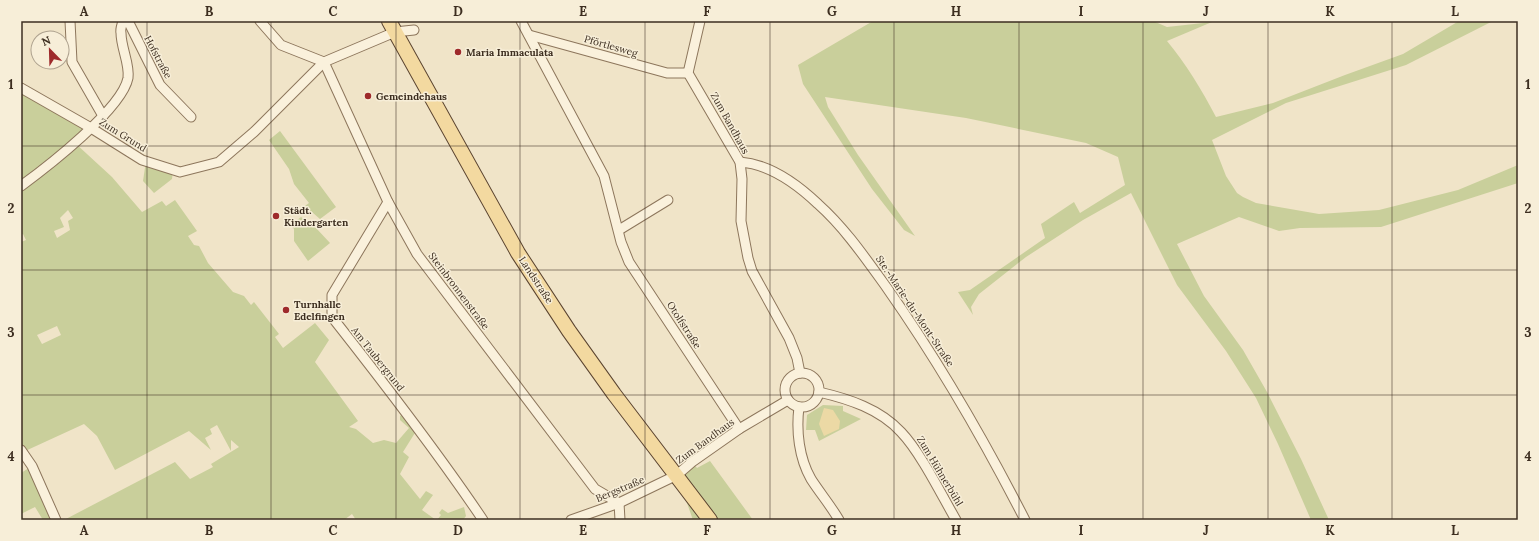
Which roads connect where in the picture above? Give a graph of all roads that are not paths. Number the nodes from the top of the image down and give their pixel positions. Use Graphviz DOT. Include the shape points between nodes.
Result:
graph roads {
  1 [pos="70,21"];
  2 [pos="122,21"];
  3 [pos="128,21"];
  4 [pos="260,21"];
  5 [pos="521,21"];
  6 [pos="700,21"];
  7 [pos="392,26"];
  8 [pos="414,30"];
  9 [pos="529,35"];
  10 [pos="324,62"];
  11 [pos="688,73"];
  12 [pos="21,88"];
  13 [pos="103,116"];
  14 [pos="191,117"];
  15 [pos="91,128"];
  16 [pos="740,162"];
  17 [pos="21,186"];
  18 [pos="668,200"];
  19 [pos="388,202"];
  20 [pos="619,230"];
  21 [pos="800,373"];
  22 [pos="819,392"];
  23 [pos="788,400"];
  24 [pos="799,407"];
  25 [pos="739,429"];
  26 [pos="21,450"];
  27 [pos="676,475"];
  28 [pos="619,503"];
  29 [pos="56,520"];
  30 [pos="483,520"];
  31 [pos="571,520"];
  32 [pos="620,520"];
  33 [pos="710,520"];
  34 [pos="839,520"];
  35 [pos="956,520"];
  36 [pos="1025,520"];
  1 -- 13 [label="street" via="72,62"];
  2 -- 13 [label="street" via="120,33 128,76 126,84"];
  3 -- 14 [label="street, Hofstraße" via="160,85"];
  4 -- 10 [label="street" via="281,45"];
  5 -- 9 [label="street, Otolfstraße"];
  6 -- 11 [label="street"];
  7 -- 8 [label="street"];
  7 -- 10 [label="street"];
  7 -- 27 [label="main road, Landstraße" via="518,252 569,331"];
  9 -- 11 [label="street, Pförtlesweg" via="667,73"];
  9 -- 20 [label="street, Otolfstraße" via="604,176"];
  10 -- 15 [label="street, Zum Grund" via="254,132 219,162 180,172 142,160"];
  10 -- 19 [label="street, Steinbronnenstraße"];
  11 -- 16 [label="street, Zum Bandhaus"];
  12 -- 15 [label="street, Zum Grund"];
  13 -- 15 [label="street"];
  15 -- 17 [label="street" via="50,165"];
  16 -- 21 [label="street, Zum Bandhaus" via="740,221 748,258 752,271 789,338"];
  16 -- 36 [label="street, Ste.-Marie-du-Mont-Straße" via="754,163 780,175 818,204 863,255 941,368 998,467"];
  18 -- 20 [label="street"];
  19 -- 28 [label="street, Steinbronnenstraße" via="417,254 595,489"];
  19 -- 30 [label="street, Am Taubergrund" via="332,295 332,317 390,390"];
  20 -- 25 [label="street, Otolfstraße" via="629,262"];
  21 -- 22 [label="street" via="814,378"];
  21 -- 23 [label="street" via="789,378 786,383"];
  22 -- 24 [label="street" via="812,404"];
  22 -- 35 [label="street, Zum Hühnerbühl" via="859,404 876,412 900,430"];
  23 -- 24 [label="street"];
  23 -- 25 [label="street, Zum Bandhaus"];
  24 -- 34 [label="street" via="797,420 802,454 811,479"];
  25 -- 27 [label="street, Zum Bandhaus"];
  26 -- 29 [label="street" via="32,466"];
  27 -- 28 [label="street, Bergstraße"];
  27 -- 33 [label="main road, Landstraße"];
  28 -- 31 [label="street, Bergstraße"];
  28 -- 32 [label="street"];
}
